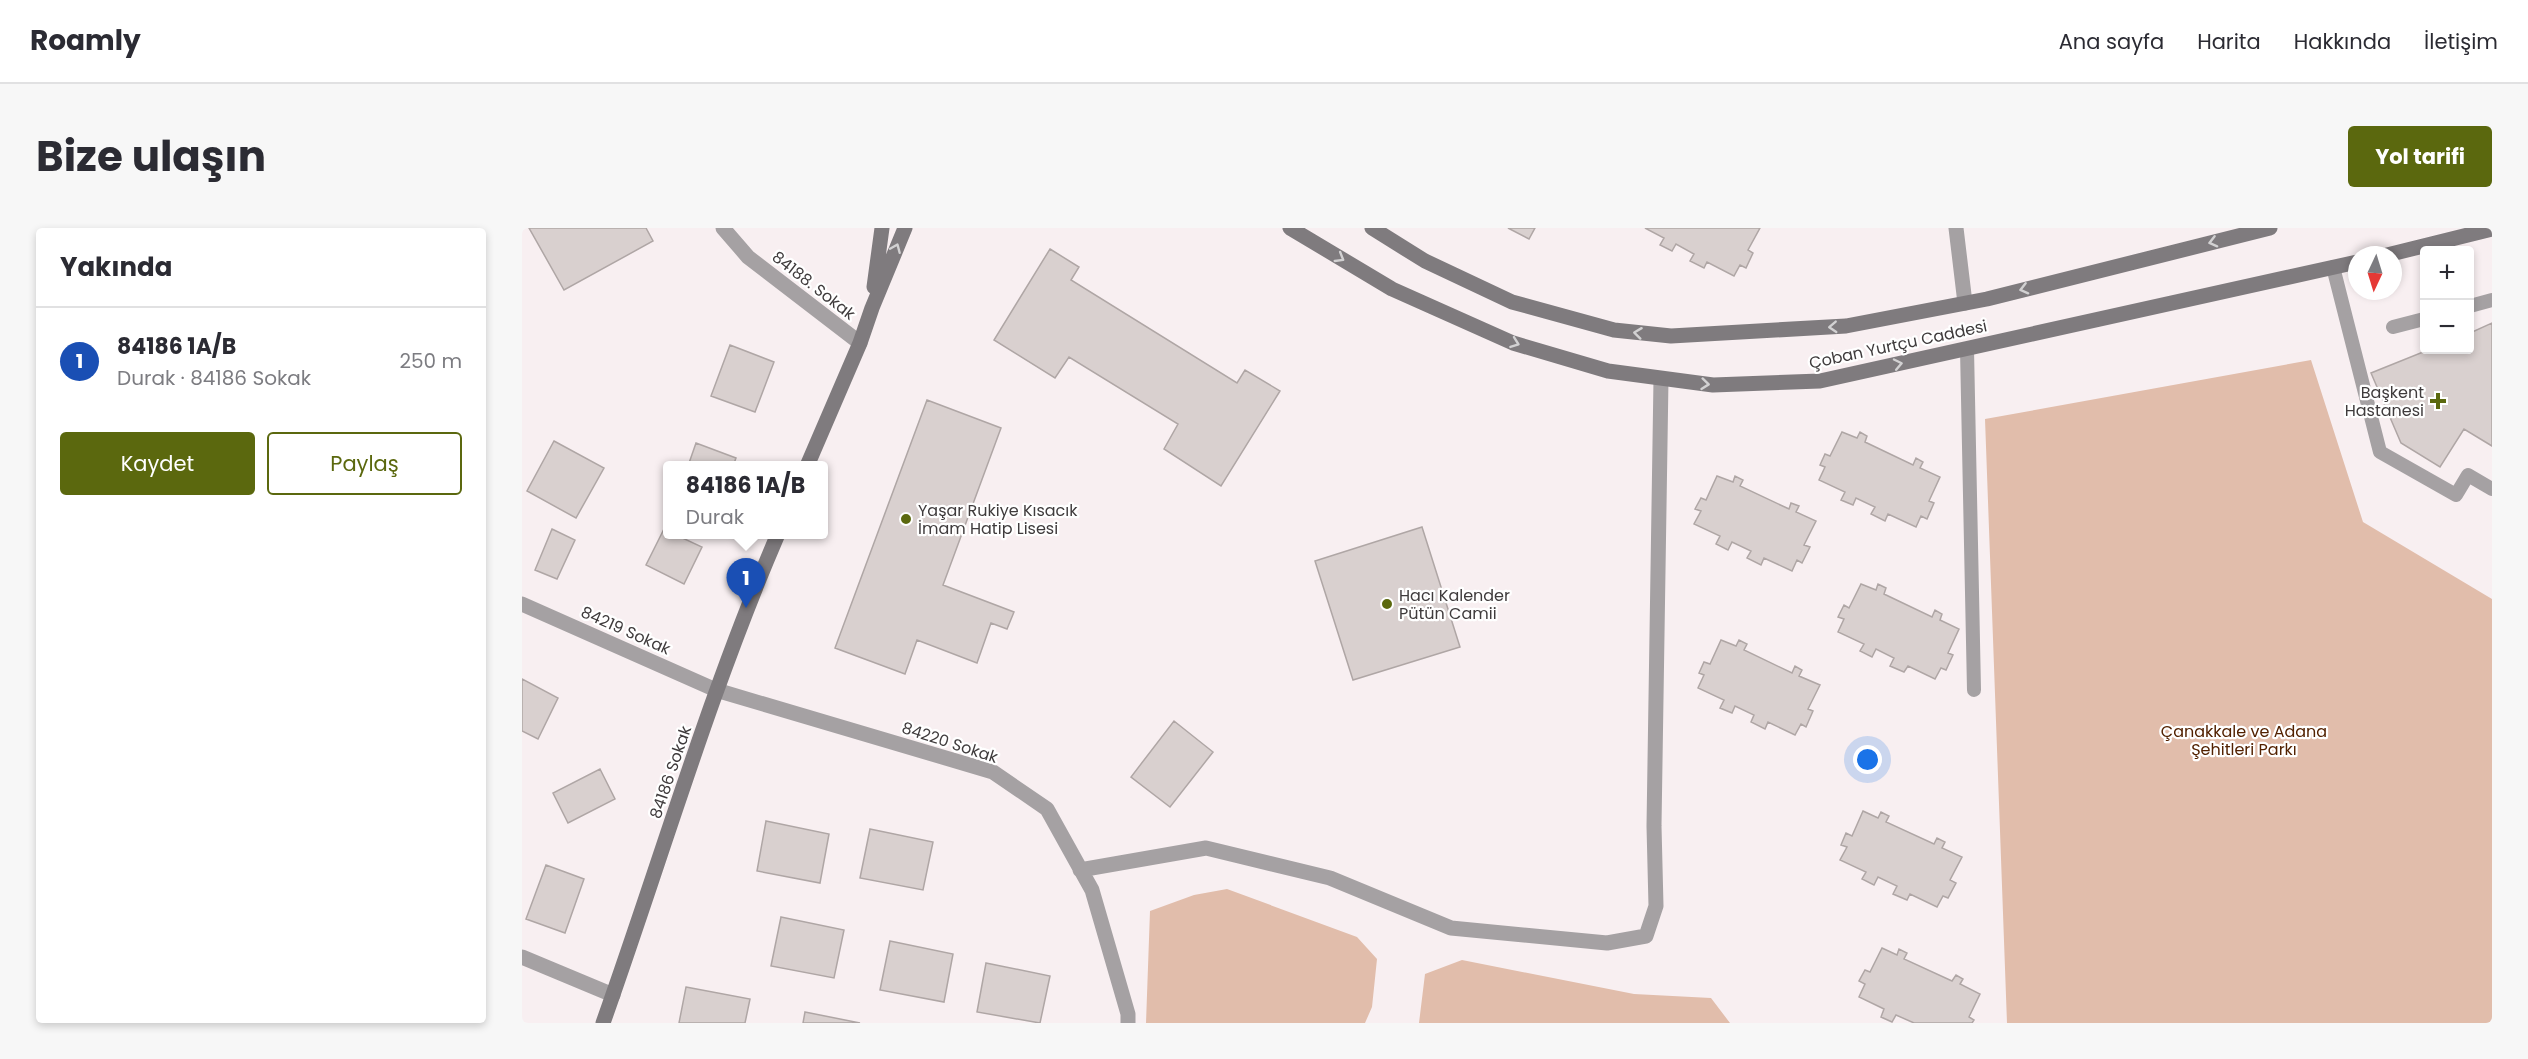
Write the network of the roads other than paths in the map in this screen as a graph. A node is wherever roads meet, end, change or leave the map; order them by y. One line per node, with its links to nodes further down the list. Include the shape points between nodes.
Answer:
1 (723, 228): 18 (street, 84188. Sokak, via 748,257)
2 (882, 228): 15 (main road)
3 (905, 228): 15 (main road, one-way to 3)
4 (1290, 228): 20 (main road, Çoban Yurtçu Caddesi, one-way to 20, via 1392,289 1513,343 1608,371)
5 (1372, 228): 13 (main road, Çoban Yurtçu Caddesi, one-way to 5, via 1846,326 1671,336 1614,330 1512,302 1425,261)
6 (1956, 228): 13 (street)
7 (2261, 229): 13 (main road, Çoban Yurtçu Caddesi, one-way to 13)
8 (2492, 229): 9 (main road)
9 (2402, 251)
10 (2348, 264): 11 (main road, Çoban Yurtçu Caddesi)
11 (2333, 267): 19 (main road, Çoban Yurtçu Caddesi); 22 (lane, via 2380,452 2456,495 2468,475)
12 (2492, 300): 14 (lane)
13 (1965, 303)
14 (2474, 305)
15 (872, 308): 18 (main road)
16 (2420, 320): 17 (lane)
17 (2393, 327)
18 (860, 343): 21 (main road)
19 (1968, 349): 20 (main road, Çoban Yurtçu Caddesi, one-way to 19, via 1713,385 1820,381); 26 (lane)
20 (1661, 379): 27 (street, via 1656,906 1646,936 1607,943 1451,928 1330,878 1206,848)
21 (809, 461)
22 (2492, 489)
23 (776, 539): 25 (main road, 84186 Sokak)
24 (522, 604): 25 (street, 84219 Sokak)
25 (716, 690): 27 (street, 84220 Sokak, via 993,772 1047,809); 29 (main road, 84186 Sokak)
26 (1974, 690)
27 (1080, 870): 31 (street, 84220 Sokak, via 1092,890)
28 (522, 957): 29 (street)
29 (613, 995): 30 (main road, 84186 Sokak)
30 (603, 1023)
31 (1128, 1023)

